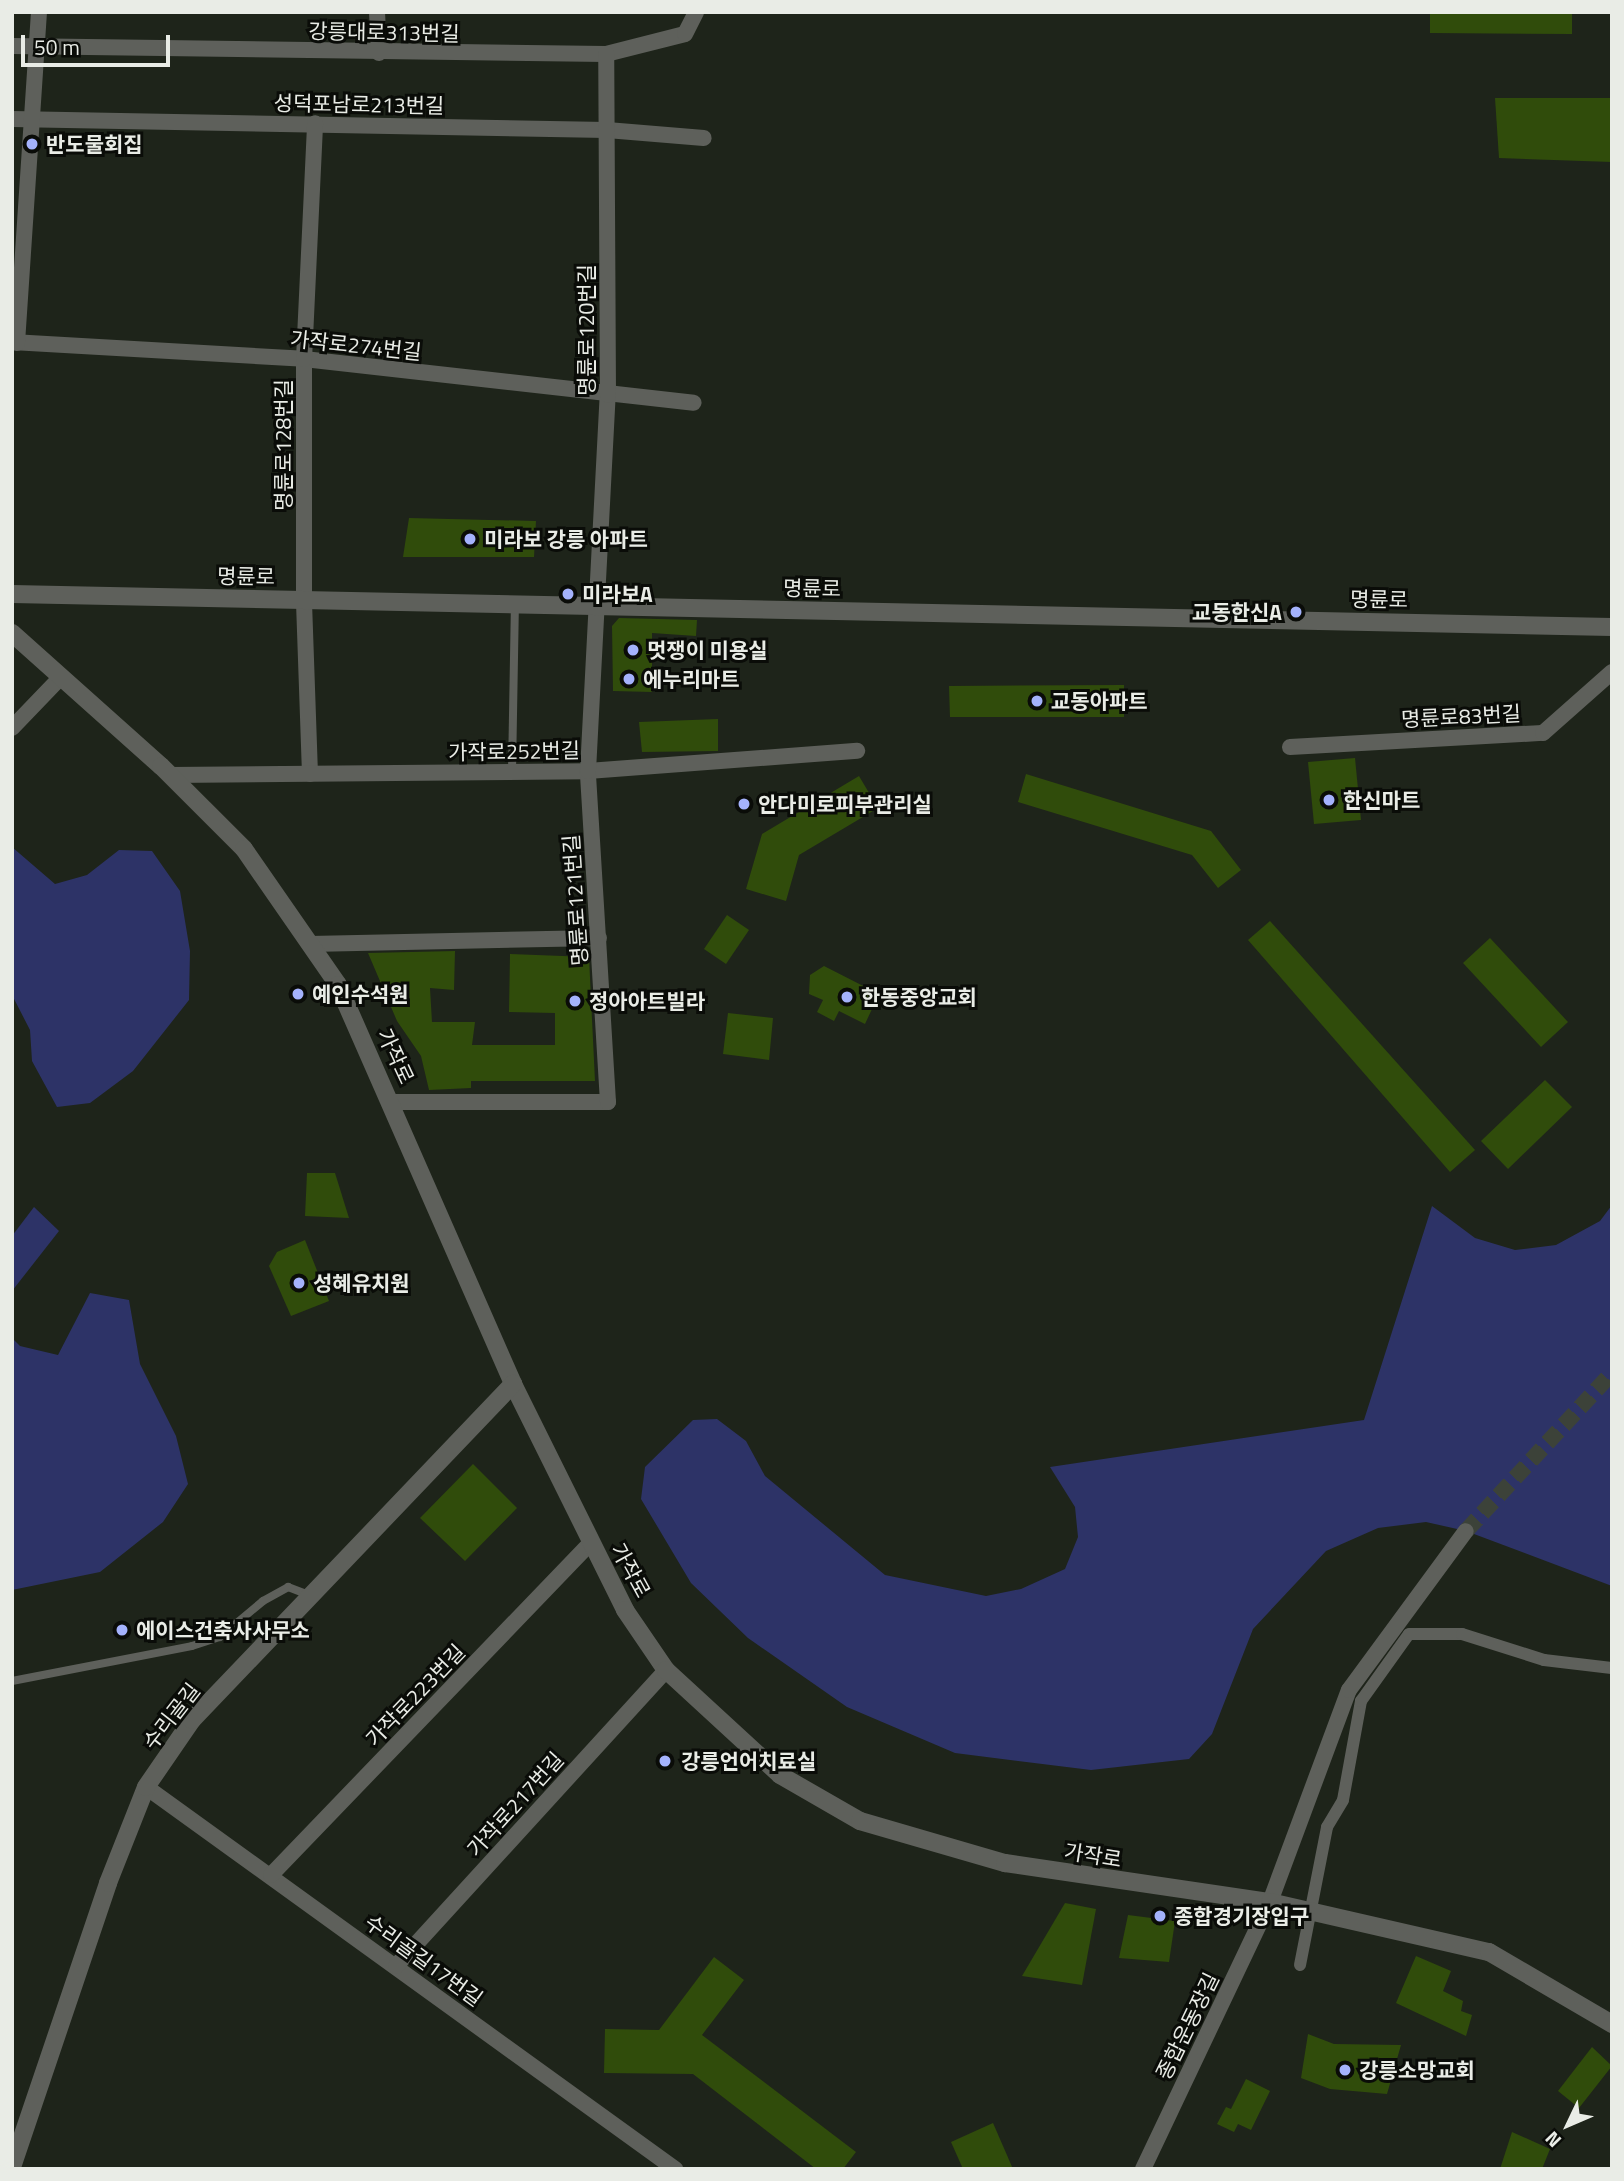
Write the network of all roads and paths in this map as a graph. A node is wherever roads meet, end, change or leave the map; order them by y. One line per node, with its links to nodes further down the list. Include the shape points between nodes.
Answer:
1 (39, 12): 5 (street)
2 (377, 12): 6 (street)
3 (693, 13): 7 (street, 강릉대로313번길, via 685,34)
4 (12, 46): 5 (street, 강릉대로313번길)
5 (39, 46): 6 (street, 강릉대로313번길); 9 (street)
6 (379, 53): 7 (street, 강릉대로313번길)
7 (606, 54): 11 (street, 명륜로120번길)
8 (12, 119): 9 (street, 성덕포남로213번길)
9 (29, 120): 10 (street, 성덕포남로213번길); 13 (street)
10 (316, 123): 11 (street, 성덕포남로213번길); 14 (street, 명륜로128번길)
11 (607, 130): 12 (street, 성덕포남로213번길); 15 (street, 명륜로120번길)
12 (704, 138)
13 (15, 342): 14 (street, 가작로274번길)
14 (303, 359): 15 (street, 가작로274번길); 18 (street, 명륜로128번길)
15 (608, 395): 16 (street, 가작로274번길); 20 (street, 명륜로120번길)
16 (694, 403)
17 (12, 594): 18 (street, 명륜로)
18 (304, 600): 19 (street, 명륜로); 30 (street, 명륜로128번길)
19 (515, 604): 20 (street, 명륜로); 29 (lane)
20 (599, 606): 21 (street, 명륜로); 28 (street, 명륜로121번길)
21 (1612, 627)
22 (12, 633): 24 (street, 가작로)
23 (1612, 672): 26 (street, 명륜로83번길, via 1543,733)
24 (59, 679): 25 (street); 31 (street, 가작로)
25 (12, 728)
26 (1290, 747)
27 (857, 751): 28 (street, 가작로252번길)
28 (588, 771): 29 (street, 가작로252번길); 32 (street, 명륜로121번길)
29 (512, 772): 30 (street, 가작로252번길)
30 (310, 774): 31 (street, 가작로252번길)
31 (170, 775): 33 (street, 가작로, via 244,849)
32 (600, 938): 33 (street); 34 (street, 명륜로121번길, via 608,1102)
33 (310, 944): 34 (street, 가작로, via 338,985)
34 (393, 1102): 35 (street, 가작로)
35 (513, 1384): 37 (street, 가작로); 38 (street, 수리골길)
36 (1466, 1531): 44 (street, 종합운동장길, via 1349,1690)
37 (590, 1544): 40 (street, 가작로, via 625,1610); 43 (street, 가작로223번길)
38 (312, 1596): 41 (lane, via 288,1587 219,1637 192,1646); 42 (street, 수리골길, via 192,1720)
39 (1612, 1668): 45 (street, via 1544,1660 1462,1634 1409,1634 1361,1701 1343,1800 1327,1827)
40 (666, 1670): 44 (street, 가작로, via 780,1775 860,1821 1004,1863); 46 (street, 가작로217번길)
41 (12, 1681)
42 (146, 1787): 43 (street, 수리골길17번길); 48 (street, 수리골길, via 107,1883)
43 (271, 1875): 46 (street, 수리골길17번길)
44 (1270, 1902): 47 (street, 가작로, via 1489,1952); 50 (street, 종합운동장길)
45 (1300, 1965)
46 (396, 1966): 49 (street, 수리골길17번길)
47 (1612, 2024)
48 (12, 2167)
49 (675, 2169)
50 (1143, 2169)

